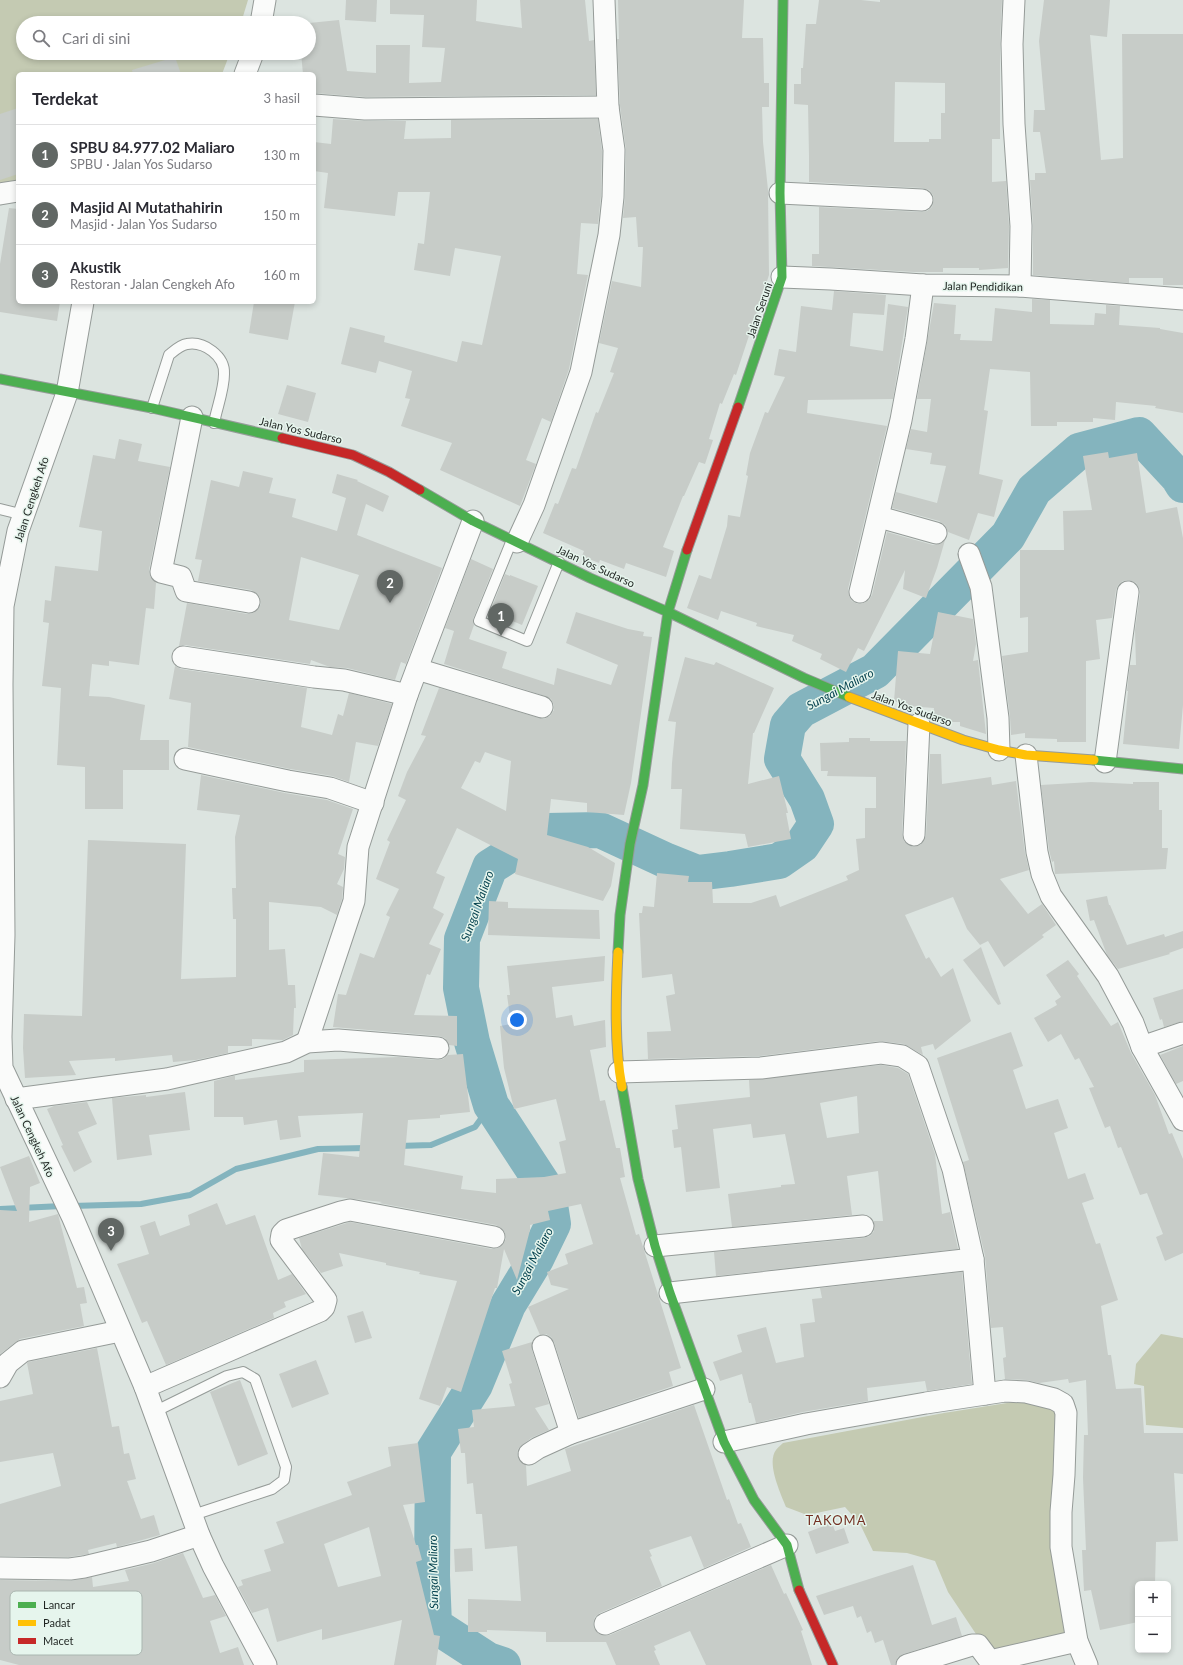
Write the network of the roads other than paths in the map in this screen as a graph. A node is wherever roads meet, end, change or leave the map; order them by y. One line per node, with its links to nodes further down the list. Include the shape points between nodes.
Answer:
1 (265, 0): 5 (street)
2 (604, 0): 9 (street)
3 (783, 0): 11 (street, Jalan Seruni)
4 (1014, 0): 16 (street, via 1012,44 1021,226)
5 (262, 16)
6 (250, 60): 7 (street)
7 (246, 72)
8 (316, 105): 9 (street, via 365,108)
9 (608, 107): 29 (street, via 614,150 613,197 609,235 582,372 534,505)
10 (16, 191): 12 (street)
11 (780, 193): 13 (street); 14 (street, Jalan Seruni)
12 (0, 194)
13 (922, 200)
14 (782, 277): 15 (street, Jalan Pendidikan); 35 (street, Jalan Seruni)
15 (922, 286): 16 (street, Jalan Pendidikan); 26 (street, via 916,339 901,420)
16 (1020, 286): 17 (street, Jalan Pendidikan)
17 (1183, 299)
18 (83, 304): 20 (street, Jalan Cengkeh Afo)
19 (0, 379): 20 (street, Jalan Yos Sudarso)
20 (67, 393): 21 (street, Jalan Yos Sudarso); 25 (street, Jalan Cengkeh Afo)
21 (152, 408): 22 (street, Jalan Yos Sudarso); 23 (lane, via 168,355 187,344 198,345 208,348 223,364 224,373)
22 (192, 417): 23 (street, Jalan Yos Sudarso); 34 (street, via 161,572)
23 (214, 423): 27 (street, Jalan Yos Sudarso, via 352,455 389,472)
24 (0, 509): 25 (lane)
25 (24, 515): 38 (street, Jalan Cengkeh Afo, via 18,531 3,606)
26 (878, 517): 28 (street); 32 (street)
27 (473, 521): 29 (street, Jalan Yos Sudarso); 37 (street)
28 (936, 533)
29 (515, 541): 31 (street, Jalan Yos Sudarso); 31 (lane, via 479,621 527,641)
30 (969, 554): 42 (street, via 981,587 998,718)
31 (559, 562): 35 (street, Jalan Yos Sudarso)
32 (860, 592)
33 (1128, 592): 45 (street)
34 (254, 598)
35 (668, 612): 41 (street, Jalan Yos Sudarso, via 804,678); 55 (street, Jalan Seruni, via 620,915 617,970)
36 (183, 657): 39 (street, via 344,680)
37 (417, 668): 39 (street); 40 (street)
38 (1, 684): 47 (street, Jalan Cengkeh Afo)
39 (407, 695): 48 (street)
40 (542, 707)
41 (919, 724): 42 (street, Jalan Yos Sudarso); 49 (street)
42 (999, 750): 43 (street, Jalan Yos Sudarso)
43 (1026, 755): 45 (street, Jalan Yos Sudarso); 52 (street, via 1037,852 1042,874 1051,896 1108,976 1124,1004)
44 (185, 759): 48 (street, via 330,788)
45 (1105, 762): 46 (street, Jalan Yos Sudarso)
46 (1183, 769)
47 (1, 780): 54 (street, Jalan Cengkeh Afo, via 4,935)
48 (372, 804): 51 (street, via 358,847 354,902)
49 (914, 835)
50 (1183, 1034): 52 (street)
51 (307, 1042): 53 (street, via 338,1040); 56 (street, via 286,1052 167,1078)
52 (1142, 1047): 57 (street)
53 (438, 1048)
54 (1, 1068): 56 (street, Jalan Cengkeh Afo)
55 (619, 1072): 60 (street, Jalan Seruni, via 638,1179); 61 (street, via 761,1068 881,1053 902,1056 918,1066 921,1073 953,1169)
56 (16, 1099): 63 (street, Jalan Cengkeh Afo, via 72,1216)
57 (1183, 1120)
58 (863, 1226): 60 (street)
59 (494, 1237): 66 (street, via 350,1210 295,1226 282,1234 281,1240 326,1300 324,1307 320,1311)
60 (655, 1246): 62 (street, Jalan Seruni)
61 (973, 1259): 62 (street); 68 (street)
62 (670, 1293): 67 (street, Jalan Seruni)
63 (120, 1331): 65 (street, via 22,1351 8,1363); 66 (street, Jalan Cengkeh Afo)
64 (543, 1346): 70 (street)
65 (0, 1377)
66 (145, 1387): 69 (street, Jalan Cengkeh Afo)
67 (704, 1389): 70 (street); 71 (street, Jalan Seruni)
68 (985, 1394): 71 (street, via 806,1424); 78 (street, via 1017,1391 1054,1399 1063,1404 1066,1413 1061,1512 1062,1547)
69 (154, 1412): 73 (street, Jalan Cengkeh Afo); 73 (lane, via 227,1376 243,1372 255,1379 286,1467 284,1480 272,1489)
70 (571, 1433): 72 (street)
71 (724, 1442): 75 (street, Jalan Seruni, via 754,1500)
72 (529, 1454)
73 (193, 1515): 74 (street, Jalan Cengkeh Afo)
74 (199, 1535): 76 (street, via 151,1551 84,1568); 79 (street, Jalan Cengkeh Afo)
75 (787, 1545): 77 (street); 80 (street, via 797,1586)
76 (0, 1568)
77 (605, 1624)
78 (1077, 1641): 81 (street, via 990,1661 978,1645 972,1645); 82 (street)
79 (266, 1665)
80 (833, 1665)
81 (906, 1665)
82 (1087, 1665)

